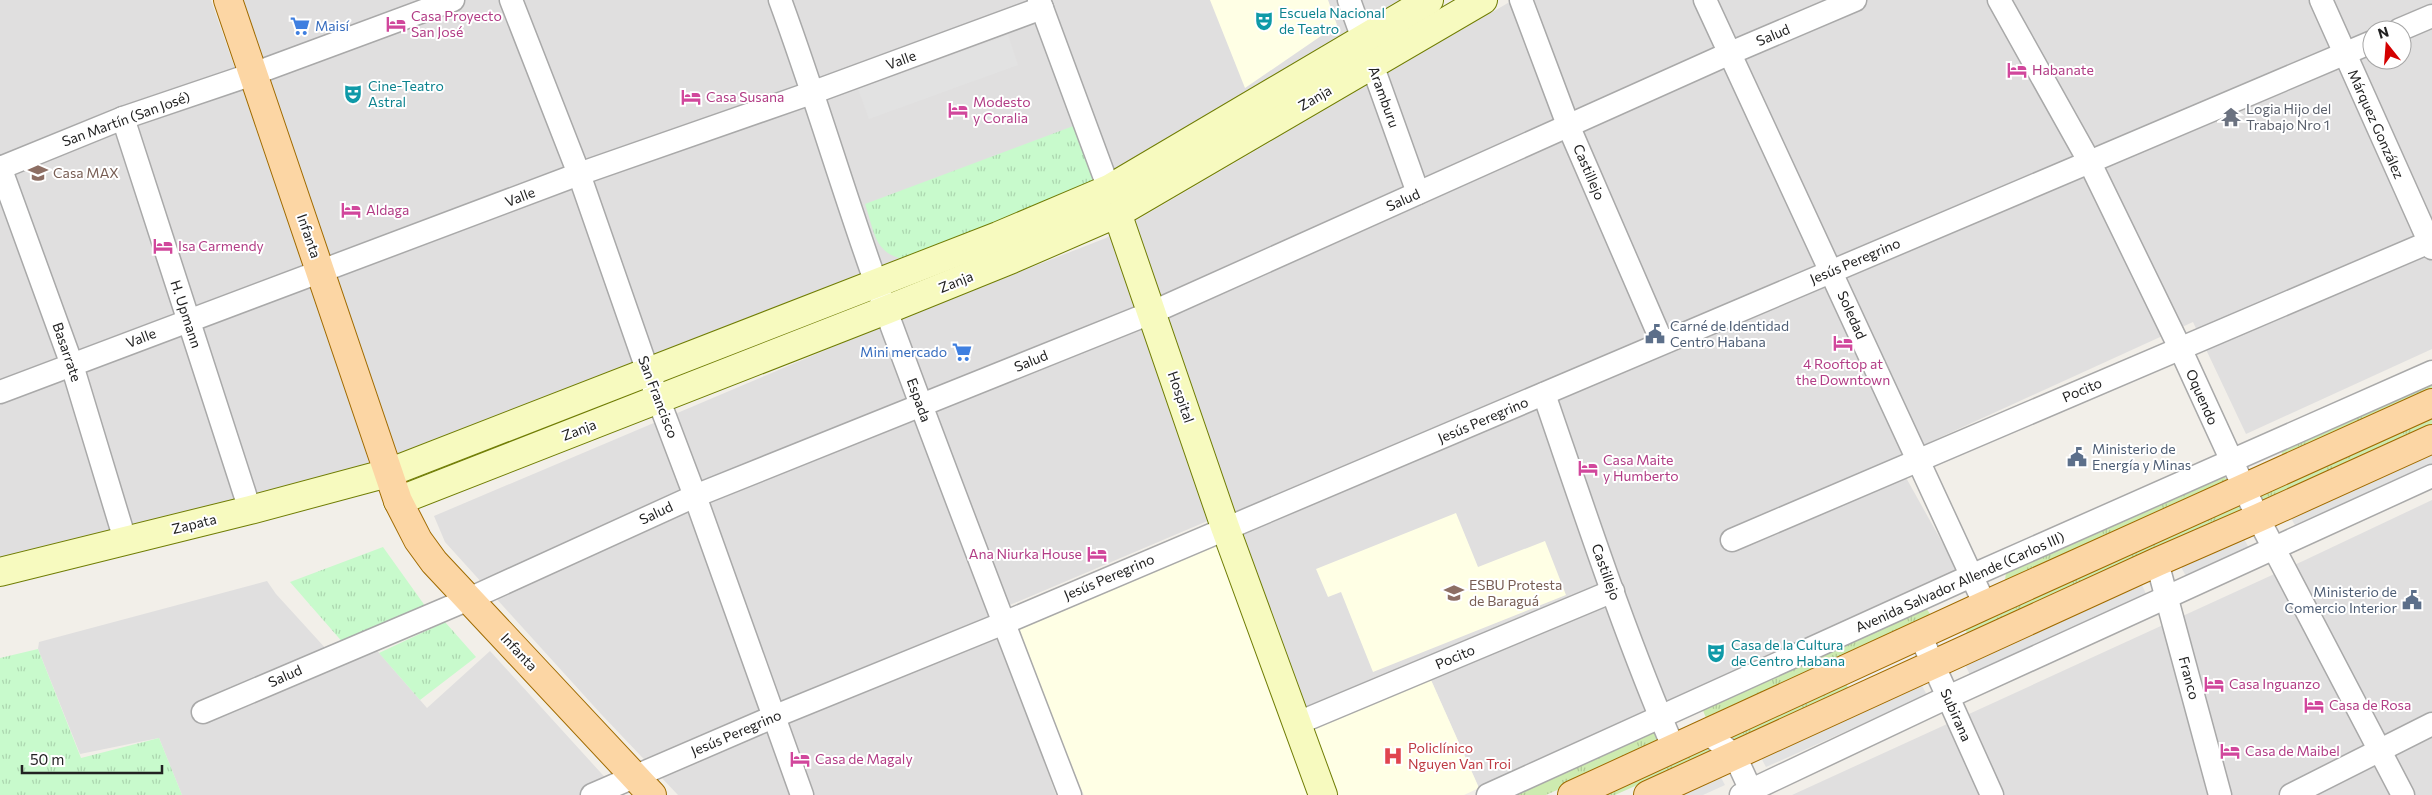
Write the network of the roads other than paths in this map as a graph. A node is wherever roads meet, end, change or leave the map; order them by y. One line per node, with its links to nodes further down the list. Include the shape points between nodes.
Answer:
1 (228, 0): 21 (main road, Infanta)
2 (453, 0): 21 (street, San Martín (San José))
3 (511, 0): 27 (street, San Francisco)
4 (780, 0): 22 (street, Espada)
5 (1349, 0): 16 (street, Aramburu)
6 (1429, 0): 16 (main road, Zanja)
7 (1483, 0): 20 (main road, Zanja)
8 (1521, 0): 24 (street, Castillejo)
9 (1704, 0): 19 (street, Soledad)
10 (1855, 0): 19 (street, Salud)
11 (2000, 0): 25 (street, Oquendo)
12 (2321, 0): 18 (street, Márquez González)
13 (1041, 4): 22 (street, Valle); 29 (street, Hospital)
14 (2432, 16): 15 (street)
15 (2412, 25)
16 (1364, 38): 20 (street, Aramburu); 29 (main road, Zanja)
17 (2362, 46): 18 (street, Jesús Peregrino)
18 (2344, 53): 25 (street, Jesús Peregrino); 30 (street, Márquez González)
19 (1728, 54): 24 (street, Salud); 31 (street, Soledad)
20 (1372, 64): 28 (street, Aramburu); 29 (main road, Zanja)
21 (253, 74): 23 (street, San Martín (San José)); 32 (main road, Infanta)
22 (814, 92): 27 (street, Valle); 33 (street, Espada)
23 (123, 118): 26 (street, San Martín (San José)); 36 (street, H. Upmann)
24 (1568, 126): 28 (street, Salud); 37 (street, Castillejo)
25 (2089, 161): 31 (street, Jesús Peregrino); 38 (street, Oquendo)
26 (0, 167): 39 (street, Basarrate)
27 (579, 174): 32 (street, Valle); 40 (street, San Francisco)
28 (1418, 194): 35 (street, Salud)
29 (1114, 201): 33 (main road, Zanja); 34 (main road, Zanja, via 1012,259); 35 (main road, Hospital)
30 (2431, 244): 38 (street, Pocito)
31 (1832, 271): 37 (street, Jesús Peregrino); 48 (street, Soledad)
32 (321, 272): 36 (street, Valle); 50 (main road, Infanta)
33 (877, 284): 34 (street, Espada); 40 (main road, Zanja)
34 (886, 310): 44 (main road, Zanja); 46 (street, Espada)
35 (1152, 312): 46 (street, Salud); 57 (main road, Hospital)
36 (188, 320): 39 (street, Valle); 55 (street, H. Upmann)
37 (1662, 342): 43 (street, Jesús Peregrino)
38 (2180, 348): 48 (street, Pocito); 49 (street, Oquendo)
39 (72, 365): 42 (street, Valle); 58 (street, Basarrate)
40 (648, 372): 44 (street, San Francisco); 50 (main road, Zanja)
41 (2432, 372): 49 (street, Avenida Salvador Allende (Carlos III))
42 (0, 392)
43 (1544, 394): 57 (street, Jesús Peregrino); 64 (street, Castillejo)
44 (658, 400): 53 (street, San Francisco); 54 (main road, Zanja)
45 (2432, 403): 52 (main road)
46 (921, 406): 53 (street, Salud); 68 (street, Espada)
47 (2432, 439): 56 (main road)
48 (1917, 460): 59 (street, Pocito); 63 (street, Soledad)
49 (2231, 461): 52 (street, Oquendo); 63 (street, Avenida Salvador Allende (Carlos III))
50 (388, 473): 54 (main road, Infanta); 55 (main road, Zapata)
51 (2432, 476): 60 (street)
52 (2244, 488): 56 (street, Oquendo); 67 (main road)
53 (695, 496): 66 (street, Salud); 73 (street, San Francisco)
54 (398, 501): 66 (main road, Infanta, via 418,540)
55 (250, 510): 58 (main road, Zapata)
56 (2258, 518): 60 (street, Oquendo); 61 (main road)
57 (1225, 527): 68 (street, Jesús Peregrino); 75 (main road, Hospital)
58 (125, 540): 62 (main road, Zapata)
59 (1732, 540)
60 (2274, 547): 65 (street); 79 (street, Oquendo)
61 (2157, 562): 65 (street, Franco); 70 (main road)
62 (0, 572)
63 (1971, 576): 67 (street, Soledad); 74 (street, Avenida Salvador Allende (Carlos III))
64 (1613, 591): 74 (street, Castillejo); 75 (street, Pocito)
65 (2167, 596): 71 (street); 91 (street, Franco)
66 (469, 599): 72 (street, Salud); 81 (main road, Infanta)
67 (1985, 605): 69 (main road)
68 (1004, 623): 73 (street, Jesús Peregrino); 85 (street, Espada)
69 (1920, 635): 70 (street, Subirana); 77 (main road)
70 (1934, 666): 71 (street, Subirana); 80 (main road)
71 (1948, 697): 82 (street); 90 (street, Subirana)
72 (203, 712)
73 (773, 717): 81 (street, Jesús Peregrino); 84 (street, San Francisco)
74 (1660, 717): 78 (street, Castillejo); 87 (street, Avenida Salvador Allende (Carlos III))
75 (1298, 723): 86 (main road, Hospital)
76 (2432, 724): 79 (street)
77 (1708, 732): 78 (main road); 80 (street)
78 (1674, 749): 88 (main road)
79 (2380, 751): 92 (street); 93 (street, Oquendo)
80 (1735, 756): 82 (street); 89 (main road)
81 (644, 786): 83 (street, Jesús Peregrino)
82 (1748, 794)
83 (592, 795)
84 (802, 795)
85 (1070, 795)
86 (1323, 795)
87 (1488, 795)
88 (1572, 795)
89 (1648, 795)
90 (1992, 795)
91 (2220, 795)
92 (2291, 795)
93 (2403, 795)

